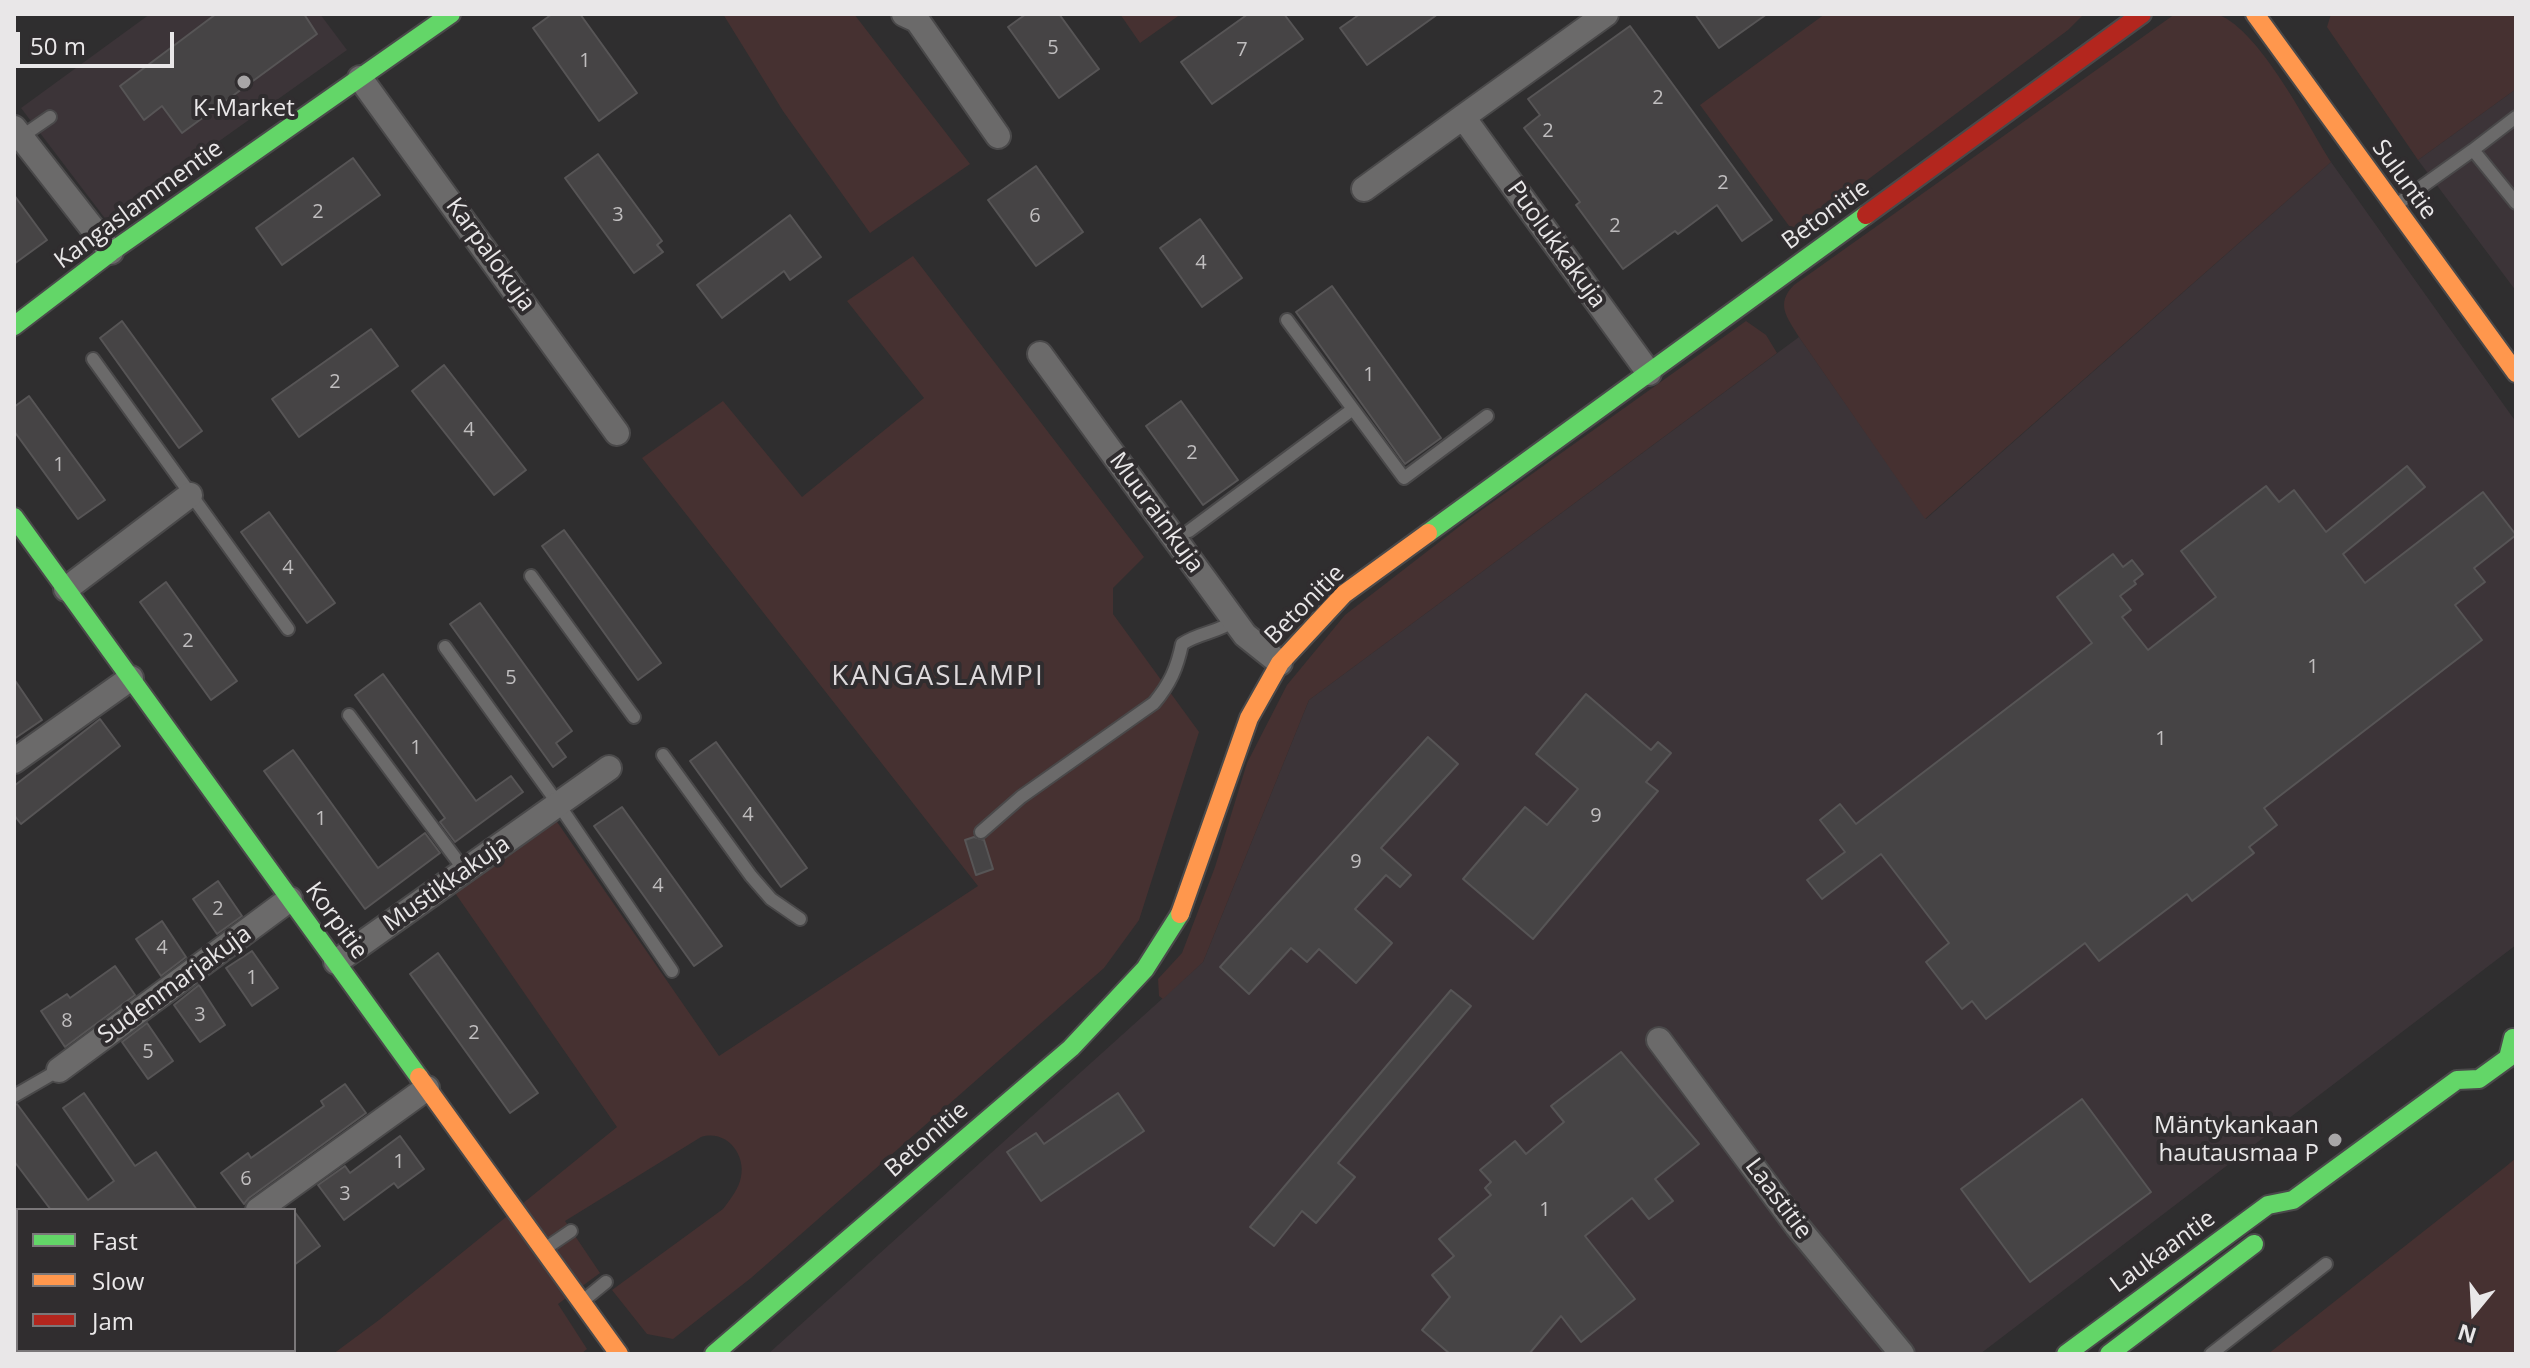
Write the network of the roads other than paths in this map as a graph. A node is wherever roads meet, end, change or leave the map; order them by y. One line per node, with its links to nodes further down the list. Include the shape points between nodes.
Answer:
1 (451, 14): 6 (street, Kangaslammentie)
2 (904, 14): 10 (street, via 917,20)
3 (1606, 14): 8 (street)
4 (2142, 14): 21 (street, Betonitie)
5 (2255, 14): 15 (street, Suluntie)
6 (360, 78): 16 (street, Kangaslammentie); 25 (street, Karpalokuja)
7 (50, 117): 11 (lane)
8 (1463, 117): 13 (street); 21 (street, Puolukkakuja)
9 (2516, 117): 12 (lane)
10 (998, 136)
11 (21, 142): 16 (street)
12 (2473, 150): 14 (lane); 15 (lane)
13 (1364, 189)
14 (2516, 203)
15 (2394, 207): 22 (street, Suluntie)
16 (111, 252): 18 (street, Kangaslammentie)
17 (1287, 320): 23 (lane)
18 (14, 326)
19 (1040, 354): 31 (street, Muurainkuja)
20 (93, 359): 26 (lane)
21 (1649, 373): 34 (street, Betonitie, via 1344,594)
22 (2516, 373)
23 (1353, 409): 24 (lane, via 1404,478); 28 (lane)
24 (1487, 416)
25 (617, 433)
26 (190, 495): 30 (street); 32 (lane)
27 (14, 517): 30 (street, Korpitie)
28 (1189, 531)
29 (531, 576): 37 (lane)
30 (66, 589): 35 (street, Korpitie)
31 (1235, 620): 34 (street, Muurainkuja); 42 (lane, via 1221,631 1195,635 1182,644 1172,678 1154,703 1021,797)
32 (288, 629)
33 (445, 647): 41 (lane)
34 (1280, 663): 61 (street, Betonitie, via 1249,718 1184,907 1145,969 1071,1048)
35 (131, 678): 39 (street); 44 (street, Korpitie)
36 (349, 715): 43 (lane)
37 (634, 717)
38 (663, 755): 45 (lane, via 751,876 771,899)
39 (14, 761)
40 (609, 768): 41 (street, Mustikkakuja)
41 (559, 805): 43 (street, Mustikkakuja); 47 (lane)
42 (981, 832)
43 (465, 871): 46 (street, Mustikkakuja)
44 (290, 899): 46 (street, Korpitie); 50 (street, Sudenmarjakuja)
45 (800, 919)
46 (336, 962): 51 (street, Korpitie)
47 (672, 971)
48 (2508, 1038): 53 (street, Laukaantie, via 2508,1058 2479,1079 2460,1072)
49 (1659, 1040): 62 (street, Laastitie, via 1797,1226)
50 (59, 1070): 52 (lane)
51 (427, 1088): 54 (street); 56 (street, Korpitie)
52 (14, 1096)
53 (2293, 1200): 63 (street, Laukaantie, via 2268,1205); 64 (street, Laukaantie, via 2275,1228)
54 (261, 1208)
55 (571, 1231): 56 (lane)
56 (544, 1250): 59 (street, Korpitie)
57 (2326, 1264): 65 (lane)
58 (606, 1282): 59 (lane)
59 (581, 1302): 60 (street, Korpitie)
60 (619, 1354)
61 (714, 1354)
62 (1902, 1354)
63 (2066, 1354)
64 (2109, 1354)
65 (2211, 1354)

